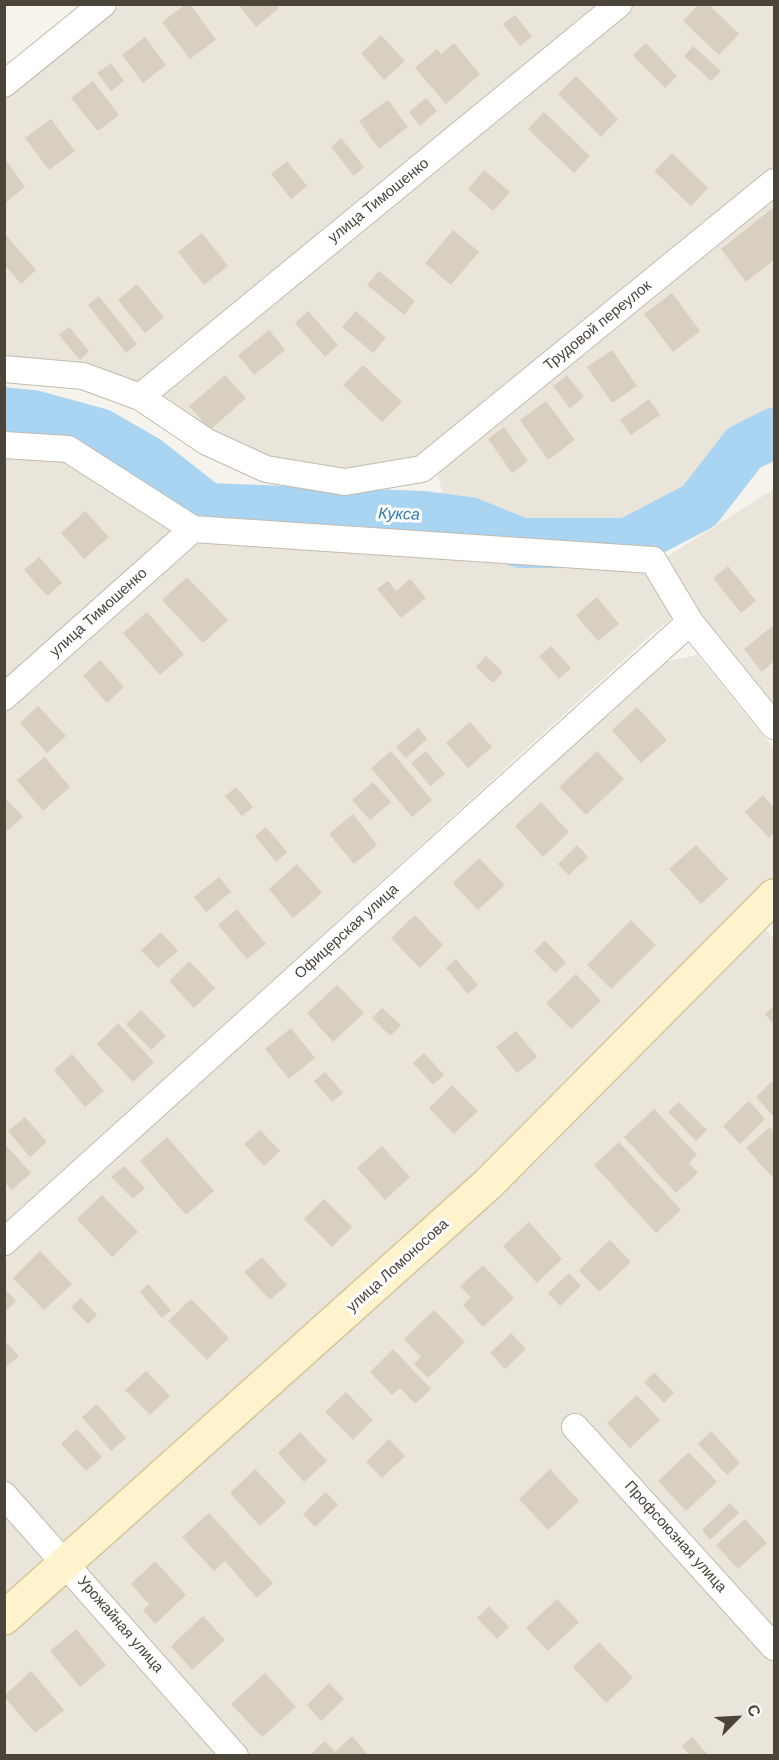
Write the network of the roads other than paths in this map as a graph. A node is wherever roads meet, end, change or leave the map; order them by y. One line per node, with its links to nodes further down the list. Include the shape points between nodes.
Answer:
1 (103, 4): 3 (street)
2 (619, 4): 6 (street, улица Тимошенко)
3 (4, 84)
4 (774, 182): 6 (street, Трудовой переулок, via 422,469 345,482 266,469 207,442)
5 (4, 369): 6 (street, via 83,376)
6 (140, 397)
7 (4, 445): 8 (street, via 68,448)
8 (193, 529): 9 (street, via 653,560); 10 (street, улица Тимошенко)
9 (690, 622): 11 (street); 13 (street, Офицерская улица)
10 (4, 697)
11 (774, 726)
12 (771, 907): 16 (street, улица Ломоносова, via 488,1184)
13 (4, 1242)
14 (575, 1427): 18 (street, Профсоюзная улица)
15 (4, 1495): 16 (street, Урожайная улица)
16 (66, 1563): 17 (street, улица Ломоносова); 19 (street, Урожайная улица)
17 (4, 1618)
18 (774, 1647)
19 (236, 1755)

